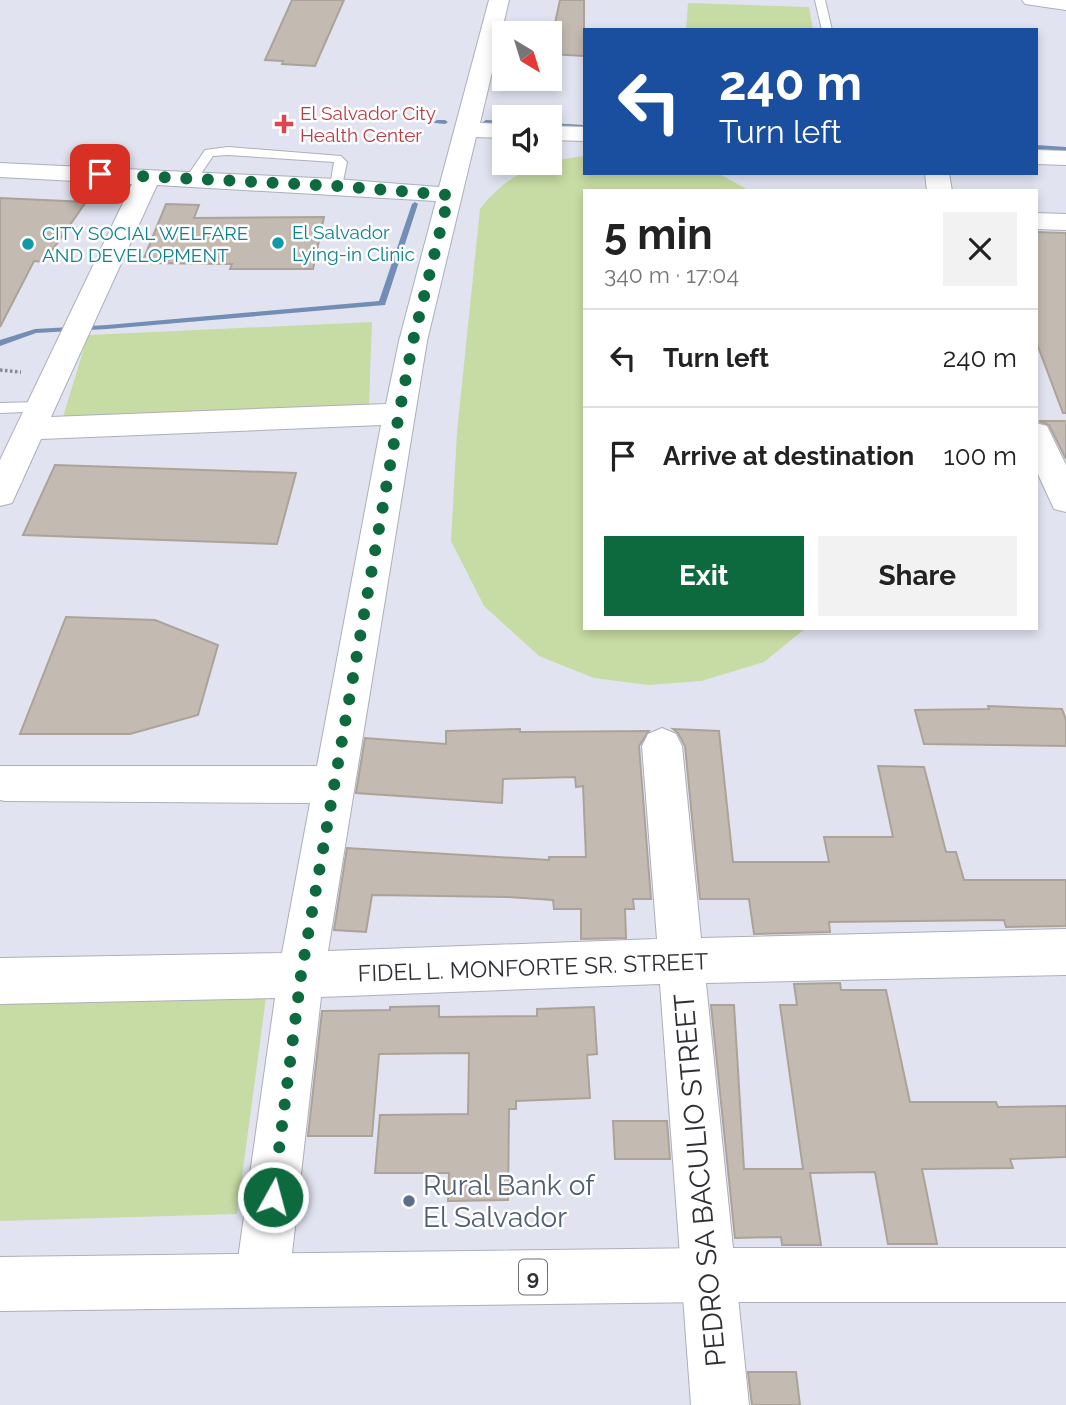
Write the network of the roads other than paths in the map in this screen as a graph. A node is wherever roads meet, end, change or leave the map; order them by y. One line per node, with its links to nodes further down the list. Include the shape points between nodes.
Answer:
1 (499, 0): 6 (main road)
2 (820, 0): 5 (lane)
3 (1032, 0): 4 (main road)
4 (1066, 4)
5 (827, 28)
6 (465, 129): 7 (main road); 14 (main road)
7 (492, 130)
8 (562, 133): 9 (main road)
9 (583, 134)
10 (1038, 157): 11 (main road)
11 (1066, 158)
12 (0, 170): 13 (main road)
13 (148, 177): 14 (main road); 19 (main road)
14 (449, 195): 18 (main road)
15 (1038, 220): 16 (main road)
16 (1066, 222)
17 (0, 408): 19 (lane)
18 (399, 414): 19 (main road); 25 (main road)
19 (37, 418): 21 (main road)
20 (1038, 438): 22 (main road)
21 (0, 494)
22 (1066, 500)
23 (662, 746): 27 (main road, PEDRO SA BACULIO STREET)
24 (5, 783): 25 (main road)
25 (335, 785): 28 (main road)
26 (1066, 952): 27 (main road, FIDEL L. MONFORTE SR. STREET)
27 (681, 961): 28 (main road, FIDEL L. MONFORTE SR. STREET); 30 (main road, PEDRO SA BACULIO STREET)
28 (301, 975): 29 (main road, FIDEL L. MONFORTE SR. STREET); 32 (main road)
29 (0, 981)
30 (709, 1275): 31 (main road, 9); 32 (main road, 9); 34 (main road, PEDRO SA BACULIO STREET)
31 (1066, 1275)
32 (262, 1280): 33 (main road, 9)
33 (0, 1284)
34 (720, 1405)

